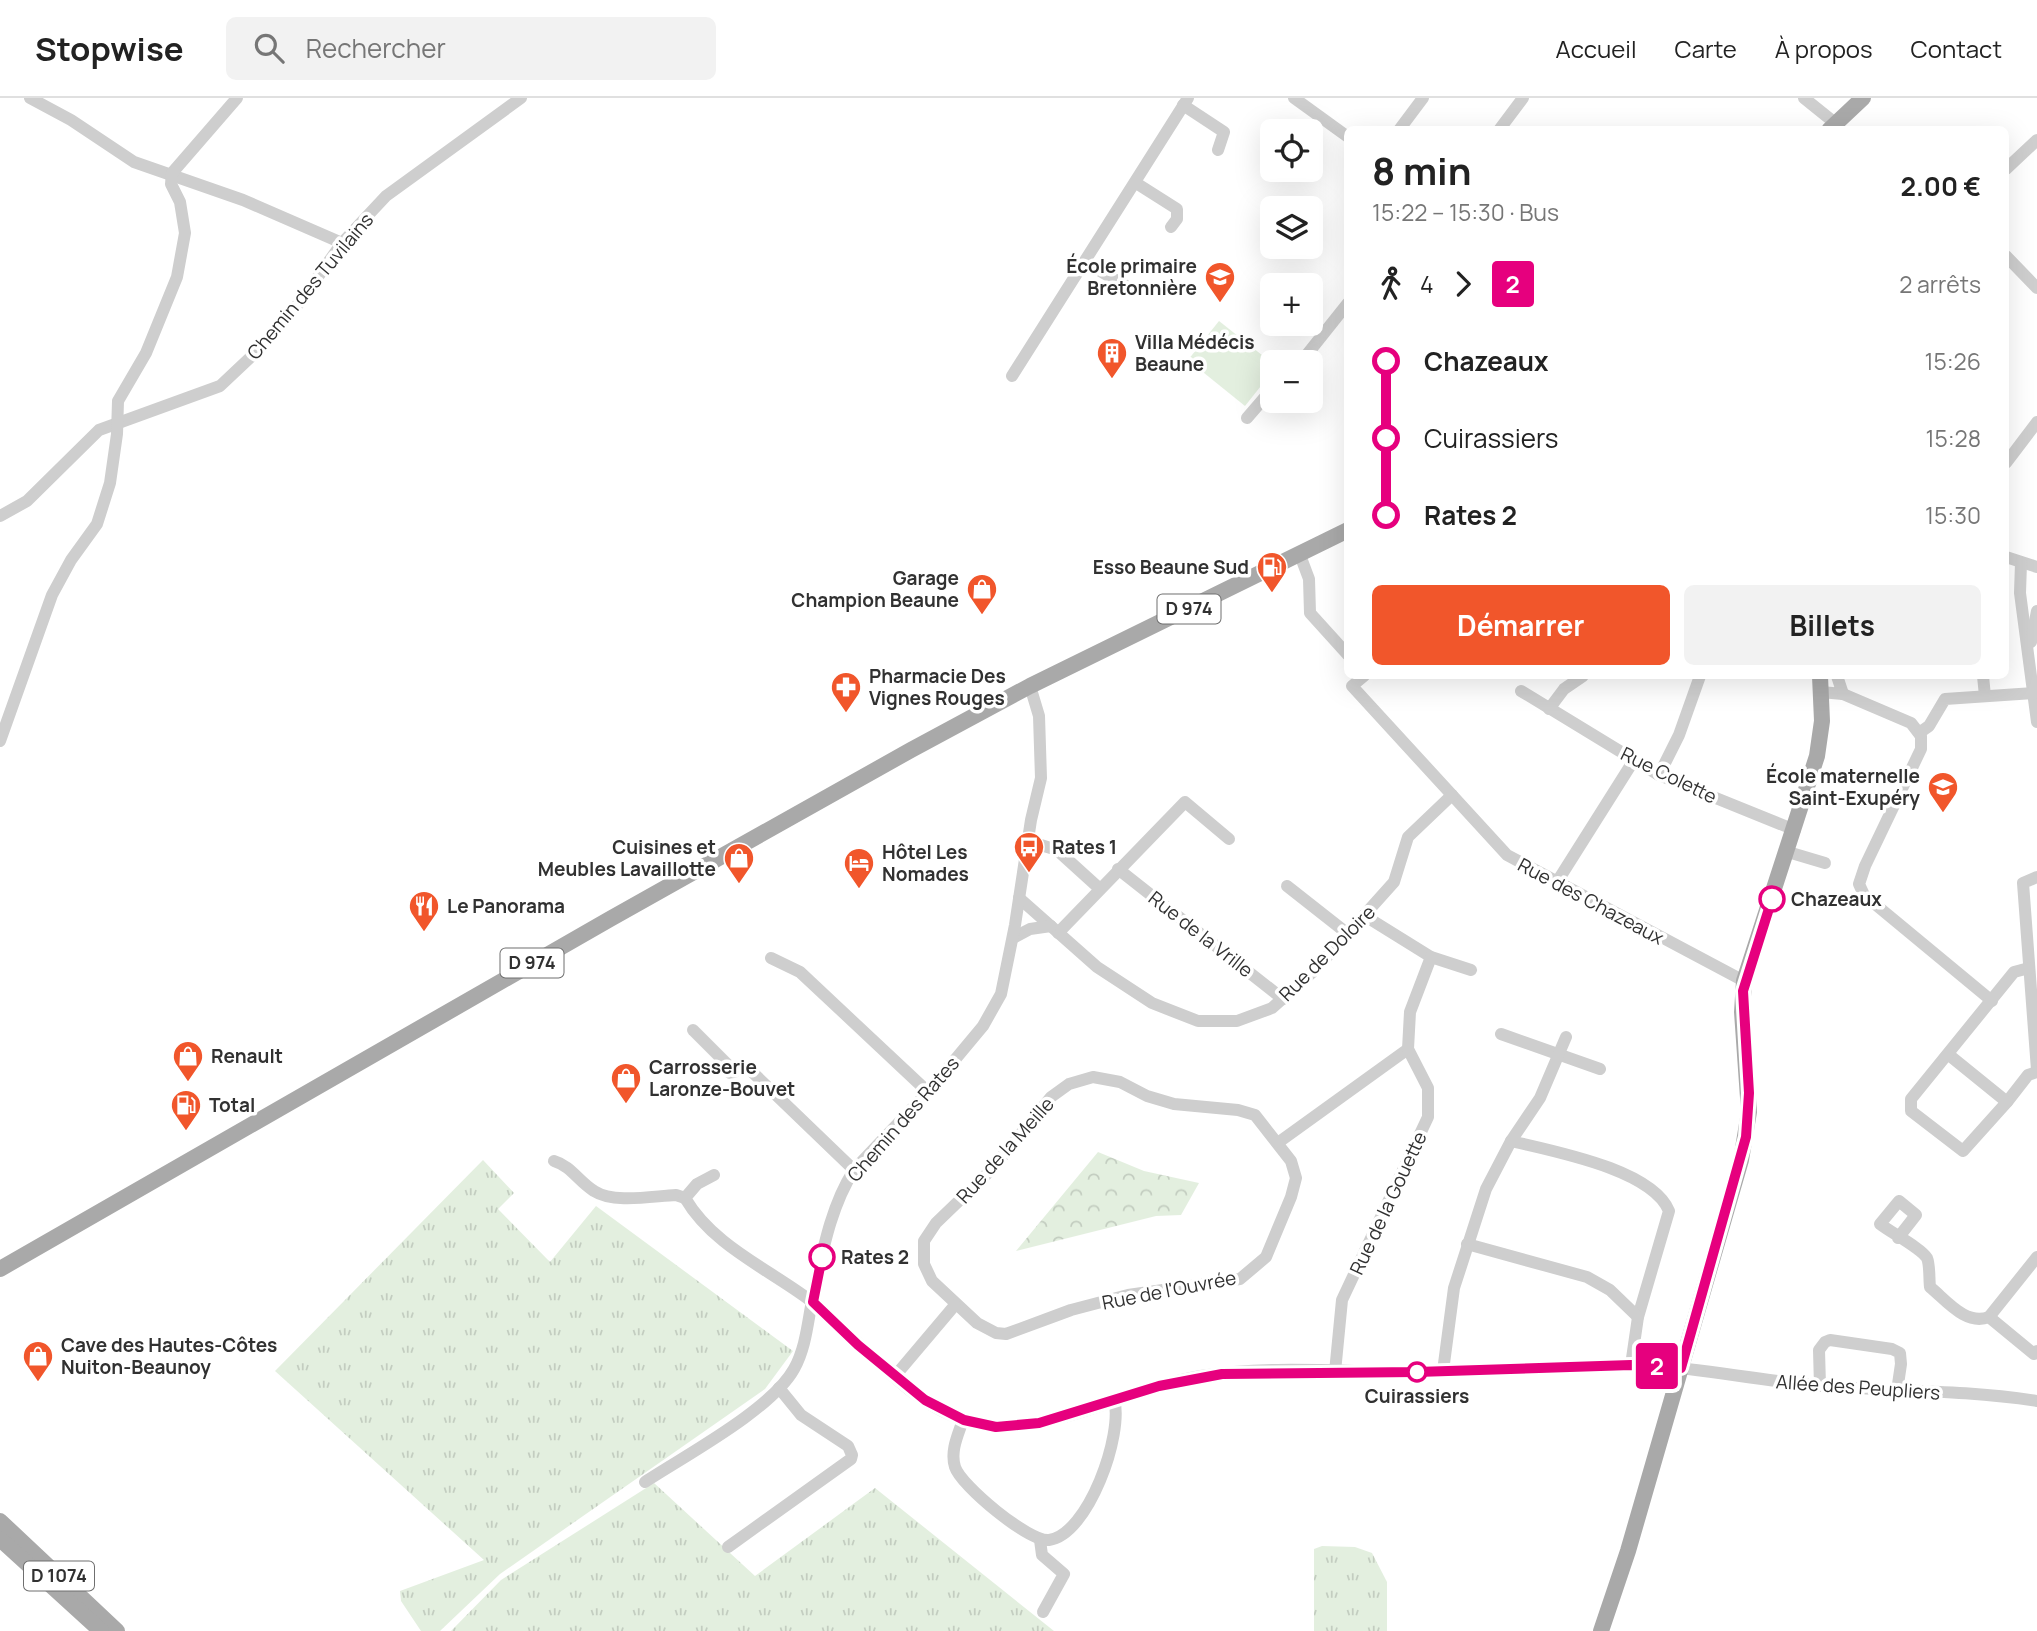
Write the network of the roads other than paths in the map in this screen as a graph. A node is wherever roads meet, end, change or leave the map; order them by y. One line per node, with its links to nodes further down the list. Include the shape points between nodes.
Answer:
1 (30, 98): 18 (street, via 134,162)
2 (237, 98): 18 (street)
3 (521, 98): 21 (street, Chemin des Tuvilains, via 386,196)
4 (1294, 98): 14 (street)
5 (1423, 98): 10 (street)
6 (1523, 98): 11 (street)
7 (1804, 98): 12 (street)
8 (1863, 98): 13 (main road)
9 (1185, 100): 16 (street, via 1224,132); 19 (street)
10 (1402, 126)
11 (1502, 126)
12 (1831, 126)
13 (1833, 126)
14 (1344, 134)
15 (2037, 140): 17 (street)
16 (1218, 150)
17 (2009, 166)
18 (172, 173): 21 (street); 31 (street, via 185,233 183,252 146,353 118,401)
19 (1136, 183): 20 (street, via 1177,209); 23 (street)
20 (1171, 227)
21 (342, 243): 31 (street, Chemin des Tuvilains, via 300,302 220,386)
22 (2009, 259): 24 (street)
23 (1085, 262): 25 (street); 28 (street)
24 (2037, 288)
25 (1131, 289)
26 (1344, 308): 27 (street)
27 (1311, 350)
28 (1012, 376)
29 (1260, 403): 30 (street)
30 (1247, 418)
31 (118, 422): 34 (street, Chemin des Tuvilains, via 99,430 27,502); 57 (street, via 110,483 97,524 52,595)
32 (2037, 422): 33 (street)
33 (2009, 459)
34 (0, 516)
35 (1344, 532): 36 (main road, D 974)
36 (1300, 555): 42 (street, via 1309,579 1310,612); 49 (main road, D 974)
37 (2009, 558): 38 (street)
38 (2021, 563): 39 (street); 41 (street, via 2020,593)
39 (2037, 567)
40 (2037, 611): 41 (street)
41 (2029, 649): 51 (street)
42 (1344, 650)
43 (1360, 679): 60 (street, Rue des Chazeaux, via 1352,686)
44 (1579, 679): 54 (street)
45 (1699, 679): 59 (street)
46 (1838, 679): 52 (street)
47 (1983, 679): 53 (street)
48 (1820, 684): 52 (street); 61 (main road, via 1822,721 1817,756)
49 (1030, 687): 63 (street, Chemin des Rates, via 1039,716 1042,769); 103 (main road, D 974, via 610,919)
50 (1521, 691): 54 (street, Rue Colette)
51 (2034, 693): 53 (street); 55 (street)
52 (1843, 694): 56 (street, via 1911,723)
53 (1985, 696): 56 (street, via 1945,699 1929,726)
54 (1549, 709): 58 (street, Rue Colette)
55 (2037, 722)
56 (1919, 733): 82 (street, via 1921,749 1859,884 1864,895)
57 (0, 741)
58 (1634, 760): 59 (street, Rue Colette); 68 (street)
59 (1659, 775): 61 (street, Rue Colette)
60 (1452, 795): 68 (street, Rue des Chazeaux, via 1507,855); 72 (street, Rue de Doloire, via 1408,837 1394,882)
61 (1795, 830): 64 (main road)
62 (1229, 839): 66 (street, via 1185,802)
63 (1028, 841): 70 (street, via 1057,850); 71 (street, Chemin des Rates)
64 (1788, 852): 65 (street); 80 (main road)
65 (1825, 863)
66 (1118, 869): 70 (street); 81 (street, Rue de la Vrille)
67 (2037, 877): 78 (street, via 2023,883)
68 (1557, 882): 80 (street, Rue des Chazeaux)
69 (1287, 886): 74 (street)
70 (1100, 889): 73 (street)
71 (1019, 898): 73 (street, Rue de Doloire); 75 (street, Chemin des Rates)
72 (1365, 916): 74 (street, Rue de Doloire); 76 (street)
73 (1054, 930): 75 (street, via 1030,929); 81 (street, Rue de Doloire, via 1124,987 1198,1021 1237,1021 1262,1013)
74 (1348, 934): 81 (street, Rue de Doloire)
75 (1013, 939): 92 (street, Chemin des Rates, via 996,1005)
76 (1431, 957): 79 (street); 87 (street, via 1410,1012)
77 (771, 958): 92 (street, via 800,972)
78 (2029, 968): 82 (street, via 2014,972); 83 (street)
79 (1472, 970)
80 (1744, 981): 110 (main road, via 1742,1021 1749,1093 1746,1137)
81 (1283, 999)
82 (1992, 1001): 88 (street)
83 (2035, 1006): 91 (street)
84 (693, 1030): 97 (street, via 732,1072 748,1068)
85 (1501, 1034): 89 (street)
86 (1566, 1037): 89 (street)
87 (1408, 1049): 95 (street); 112 (street, Rue de la Gouette, via 1428,1088 1428,1117 1342,1300)
88 (1949, 1055): 93 (street); 93 (street, via 1911,1099 1911,1111 1917,1116 1963,1151)
89 (1558, 1056): 90 (street); 94 (street, via 1540,1098)
90 (1600, 1069)
91 (2037, 1071): 93 (street, via 2028,1075)
92 (928, 1092): 97 (street, Chemin des Rates)
93 (2007, 1102)
94 (1511, 1141): 101 (street, via 1486,1189); 106 (street, via 1583,1159 1634,1180 1664,1199 1669,1212)
95 (1279, 1142): 105 (street, Rue de l'Ouvrée, via 1294,1169 1295,1187 1266,1257 1240,1279 1128,1295 1006,1334 988,1330); 105 (street, Rue de la Meille, via 1262,1120 1247,1111 1166,1102 1101,1078 1069,1084 1051,1097 979,1184 928,1232 924,1264)
96 (554, 1161): 99 (street, via 603,1195)
97 (854, 1170): 104 (street, Chemin des Rates, via 834,1209)
98 (714, 1175): 99 (street, via 697,1184)
99 (685, 1198): 104 (street, Allée des Peupliers, via 721,1238)
100 (1898, 1238): 107 (street, via 1928,1260 1930,1287 1965,1317)
101 (1468, 1244): 106 (street, via 1587,1277 1610,1290); 111 (street, via 1454,1288)
102 (2037, 1258): 107 (street)
103 (0, 1269)
104 (813, 1302): 113 (street, Allée des Peupliers); 115 (street, Chemin des Rates, via 800,1356)
105 (955, 1305): 113 (street)
106 (1638, 1317): 109 (street)
107 (1989, 1317): 108 (street, via 2034,1354)
108 (2037, 1351)
109 (1631, 1365): 110 (street, Allée des Peupliers); 111 (street, Allée des Peupliers)
110 (1681, 1368): 114 (street, Allée des Peupliers); 128 (main road)
111 (1443, 1371): 112 (street, Allée des Peupliers)
112 (1335, 1372): 117 (street, Allée des Peupliers, via 1200,1376)
113 (895, 1376): 119 (street, Allée des Peupliers, via 925,1400)
114 (1820, 1386): 116 (street, Allée des Peupliers); 116 (street, via 1819,1350 1830,1340 1897,1351 1902,1358)
115 (779, 1388): 120 (street, Chemin des Rates); 124 (street, via 801,1415 848,1446 852,1455)
116 (1897, 1391): 118 (street, Allée des Peupliers)
117 (1114, 1399): 119 (street, Allée des Peupliers, via 1023,1426 996,1427); 123 (street, via 1118,1419 1114,1441 1094,1492 1065,1534)
118 (2037, 1401)
119 (964, 1420): 123 (street, via 953,1455 960,1477)
120 (645, 1482)
121 (0, 1521): 127 (main road, D 1074)
122 (0, 1539): 126 (main road, D 1074)
123 (1040, 1540): 125 (street, via 1042,1555 1064,1574)
124 (728, 1548)
125 (1043, 1612)
126 (100, 1631)
127 (117, 1631)
128 (1601, 1631)

